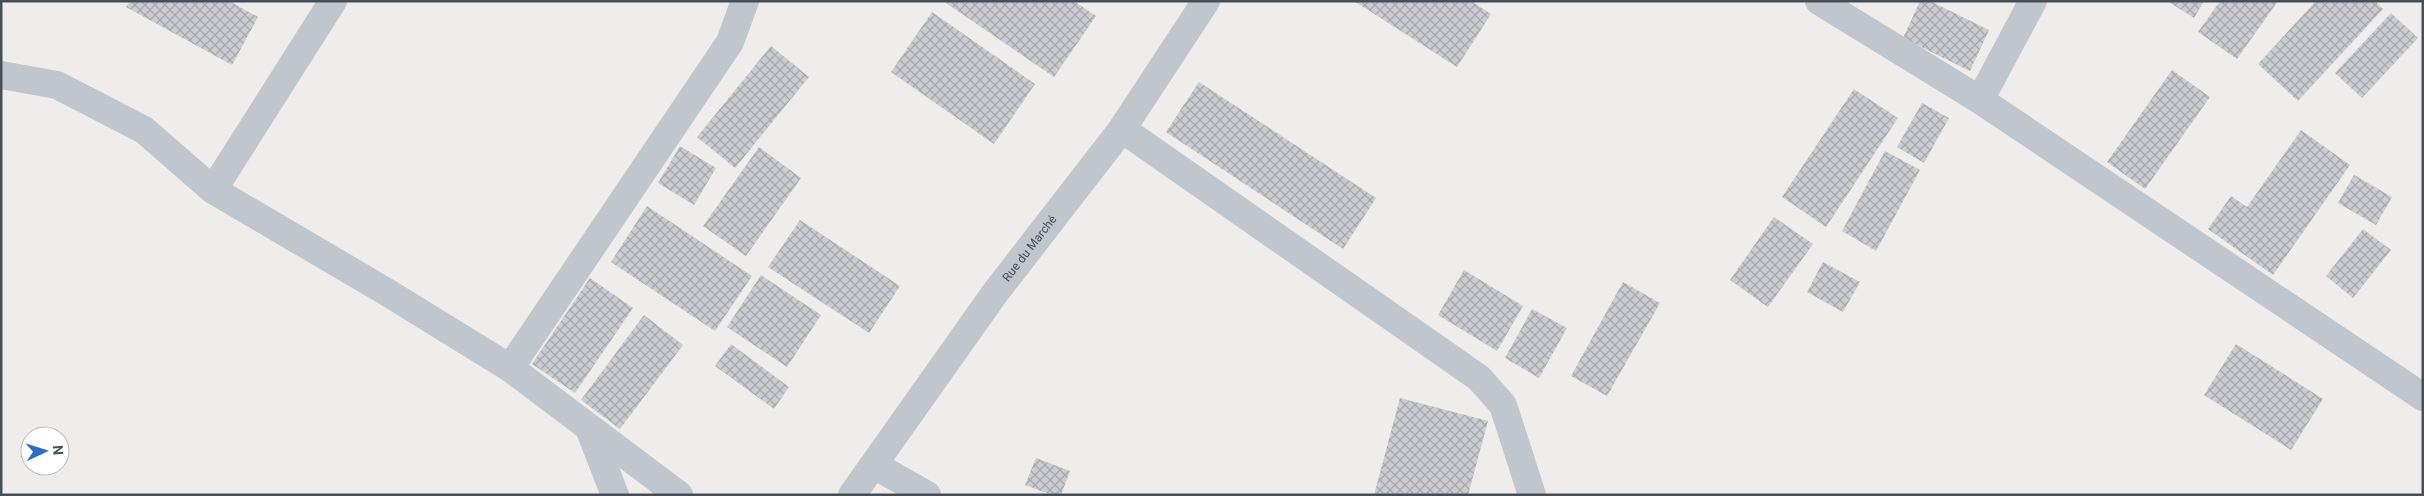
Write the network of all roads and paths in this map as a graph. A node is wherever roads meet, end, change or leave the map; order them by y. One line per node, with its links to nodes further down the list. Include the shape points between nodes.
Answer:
1 (334, 1): 9 (street)
2 (745, 1): 10 (street, via 730,42)
3 (1206, 1): 8 (street, Rue du Marché)
4 (1819, 1): 7 (street)
5 (2033, 1): 7 (street)
6 (1, 74): 9 (street, via 56,85 144,130)
7 (1980, 100): 11 (street)
8 (1122, 129): 13 (street, Rue du Marché, via 995,293); 18 (street, via 1480,378 1503,405)
9 (214, 190): 10 (street)
10 (510, 368): 12 (street)
11 (2423, 397)
12 (588, 427): 14 (street); 15 (street)
13 (874, 465): 16 (street, Rue du Marché); 17 (street)
14 (615, 495)
15 (679, 495)
16 (852, 495)
17 (928, 495)
18 (1532, 495)

